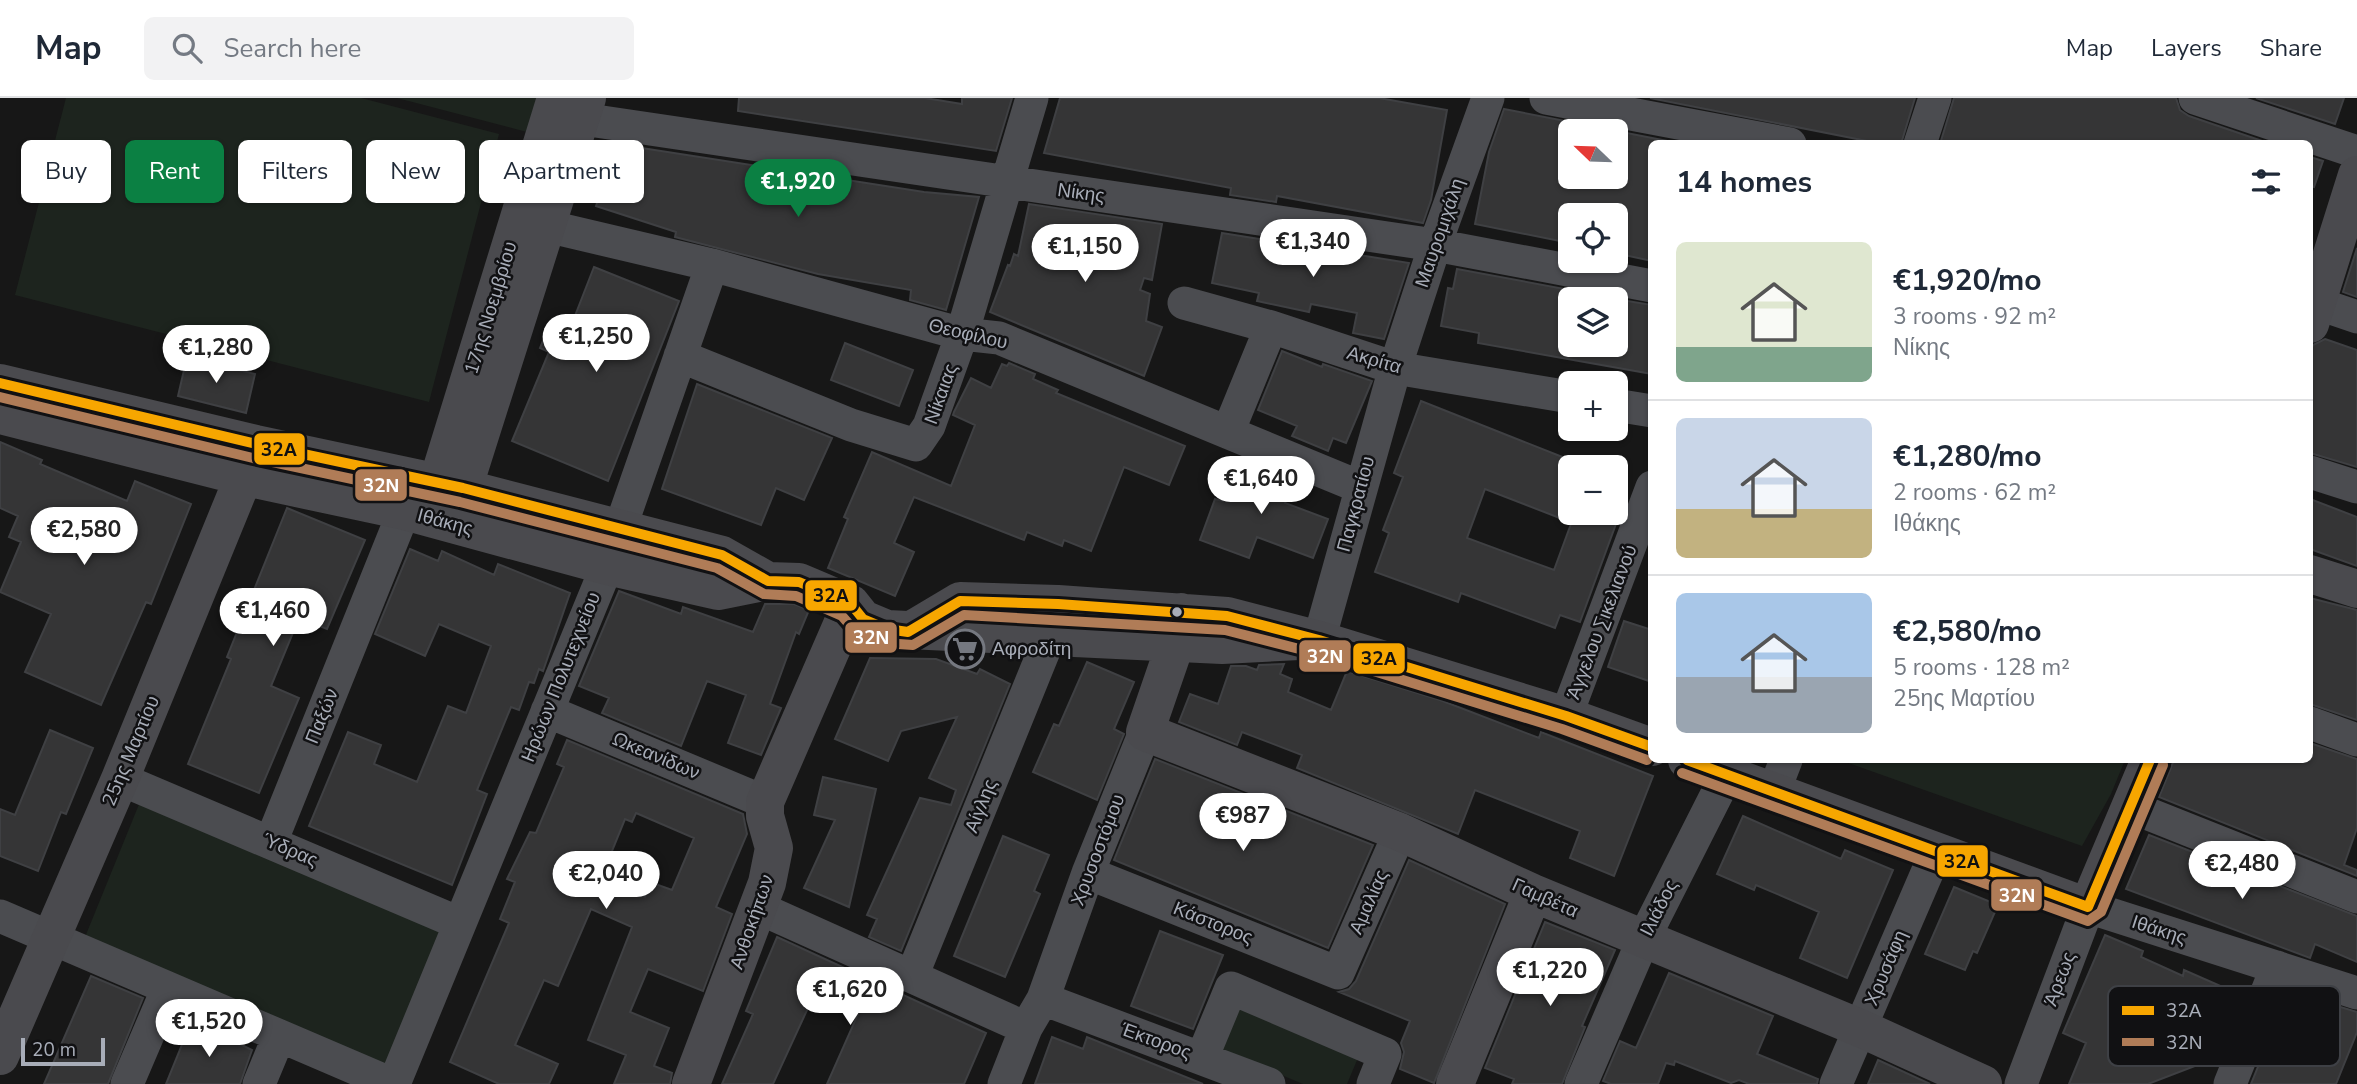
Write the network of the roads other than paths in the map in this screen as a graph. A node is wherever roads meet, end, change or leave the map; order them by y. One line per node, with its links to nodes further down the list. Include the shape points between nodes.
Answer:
1 (1032, 98): 11 (street, Νίκαιας)
2 (1488, 98): 13 (street, Μαυρομιχάλη)
3 (1546, 98): 7 (street)
4 (1935, 98): 8 (street)
5 (2195, 98): 9 (street)
6 (569, 107): 11 (street, Νίκης); 12 (street, 17ης Νοεμβρίου)
7 (1769, 140)
8 (1921, 140)
9 (2357, 152)
10 (2357, 175): 17 (street)
11 (1007, 182): 13 (street, Νίκης); 21 (street, Νίκαιας)
12 (534, 223): 14 (street, Θεοφίλου); 35 (street, 17ης Νοεμβρίου)
13 (1434, 245): 15 (street, Νίκης); 23 (street, Μαυρομιχάλη)
14 (712, 265): 21 (street, Θεοφίλου); 22 (street, Ηρώων Πολυτεχνείου)
15 (1648, 285)
16 (1184, 303): 20 (street, Ακρίτα)
17 (2313, 306)
18 (2313, 309): 19 (street)
19 (2357, 317)
20 (1271, 327): 23 (street, Ακρίτα); 29 (street)
21 (962, 334): 22 (street, Νίκαιας, via 926,433 916,445 851,425); 29 (street, Θεοφίλου, via 999,338)
22 (680, 356): 36 (street, Ηρώων Πολυτεχνείου)
23 (1395, 368): 25 (street, Ακρίτα); 32 (street, Παγκρατίου)
24 (0, 383): 30 (street, Ιθάκης)
25 (1558, 395)
26 (1628, 407): 27 (street)
27 (1648, 410)
28 (0, 415): 30 (street, Ιθάκης)
29 (1228, 432): 32 (street, Θεοφίλου)
30 (251, 461): 35 (street, Ιθάκης); 56 (street, 25ης Μαρτίου)
31 (2313, 473): 33 (street)
32 (1360, 487): 45 (street, Παγκρατίου)
33 (2357, 487)
34 (1648, 498): 47 (street, Άγγελου Σικελιανού)
35 (437, 504): 36 (street, Ιθάκης); 37 (street, Ιθάκης); 60 (street, Παξών)
36 (619, 529): 37 (street, Ηρώων Πολυτεχνείου); 39 (street, Ιθάκης, via 722,555)
37 (607, 566): 39 (street, Ιθάκης, via 718,591); 46 (street, Ηρώων Πολυτεχνείου)
38 (2313, 574): 40 (street)
39 (768, 582): 41 (street, Ιθάκης, via 799,582)
40 (2357, 589)
41 (851, 604): 43 (street, Ιθάκης, via 875,626); 57 (street)
42 (1179, 627): 43 (street, Ιθάκης, via 960,601); 44 (street, Ιθάκης); 45 (street, Ιθάκης, via 1227,616); 49 (street, Χρυσοστόμου)
43 (908, 632): 44 (street, Ιθάκης)
44 (1050, 636): 73 (street, Αίγλης)
45 (1319, 640): 47 (street, Ιθάκης)
46 (547, 710): 57 (street, Ωκεανίδων); 68 (street, Ηρώων Πολυτεχνείου)
47 (1566, 716): 51 (street, Ιθάκης)
48 (2313, 724): 50 (street)
49 (1145, 732): 59 (street, Γαμβέτα); 62 (street, Χρυσοστόμου)
50 (2357, 740)
51 (1648, 746)
52 (1696, 763): 54 (street, Ιθάκης)
53 (2149, 763): 58 (street, Άρεως)
54 (1727, 774): 55 (street, Ιθάκης); 70 (street, Ιλιάδος)
55 (1780, 775): 61 (street, Ιθάκης)
56 (120, 779): 60 (street, Ύδρας); 69 (street, 25ης Μαρτίου)
57 (765, 802): 66 (street, Ανθοκήπων, via 774,848)
58 (2131, 807): 64 (street); 65 (street, Άρεως)
59 (1400, 832): 63 (street, Γαμβέτα); 72 (street, Αμαλίας)
60 (271, 842): 68 (street, Ύδρας)
61 (1936, 852): 65 (street, Ιθάκης); 81 (street, Χρυσάφη)
62 (1088, 873): 72 (street, Κάστορος); 79 (street, Χρυσοστόμου)
63 (1534, 893): 70 (street, Γαμβέτα); 93 (street)
64 (2357, 897)
65 (2088, 907): 71 (street, Ιθάκης); 97 (street, Άρεως)
66 (759, 908): 73 (street); 90 (street, Ανθοκήπων)
67 (0, 916): 69 (street)
68 (459, 923): 89 (street, Ηρώων Πολυτεχνείου)
69 (51, 938): 77 (street); 83 (street, 25ης Μαρτίου)
70 (1643, 940): 81 (street, Γαμβέτα); 94 (street, Ιλιάδος)
71 (2277, 967): 74 (street); 75 (street, Ιθάκης)
72 (1338, 973)
73 (912, 976): 80 (street)
74 (2269, 986)
75 (2335, 986)
76 (2340, 987): 78 (street, Ιθάκης)
77 (168, 988): 82 (street); 87 (street)
78 (2357, 993)
79 (1043, 999): 80 (street, Χρυσοστόμου); 84 (street, Έκτορος)
80 (1026, 1028): 91 (street, Χρυσοστόμου)
81 (1860, 1028): 95 (street, Χρυσάφη); 96 (street, Γαμβέτα)
82 (279, 1036): 88 (street); 89 (street)
83 (0, 1056)
84 (1202, 1058): 86 (street, via 1231,988 1385,1054); 92 (street, Έκτορος)
85 (2237, 1066): 98 (street)
86 (1381, 1081)
87 (127, 1084)
88 (259, 1084)
89 (393, 1084)
90 (691, 1084)
91 (1004, 1084)
92 (1269, 1084)
93 (1455, 1084)
94 (1581, 1084)
95 (1836, 1084)
96 (1983, 1084)
97 (2021, 1084)
98 (2230, 1084)

